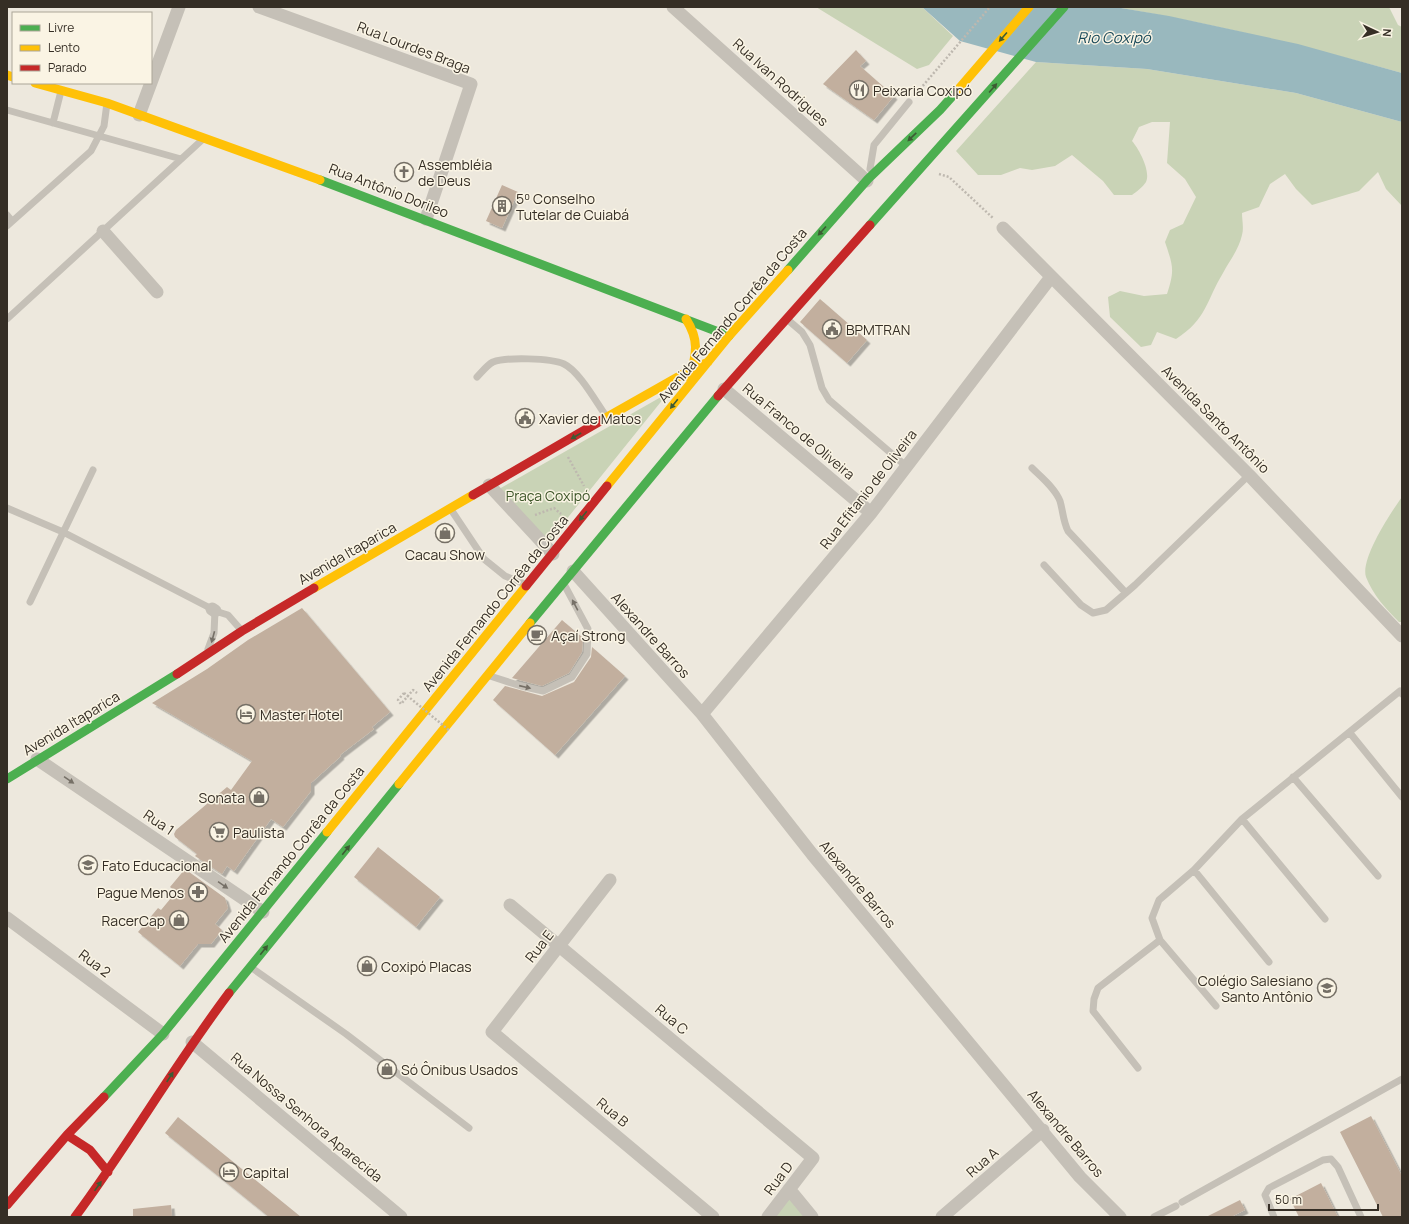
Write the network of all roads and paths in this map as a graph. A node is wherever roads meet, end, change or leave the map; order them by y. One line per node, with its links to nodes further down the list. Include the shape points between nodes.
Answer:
1 (179, 7): 7 (street)
2 (259, 7): 22 (street, Rua Lourdes Braga, via 471,84)
3 (673, 7): 20 (street, Rua Ivan Rodrigues)
4 (990, 7): 11 (path)
5 (1029, 7): 20 (main road, Avenida Fernando Corrêa da Costa, one-way to 20, via 940,110)
6 (1064, 7): 19 (main road, one-way to 6)
7 (152, 80)
8 (39, 84): 10 (main road, Rua Antônio Dorileo)
9 (150, 84): 14 (street)
10 (61, 90): 12 (main road, Rua Antônio Dorileo); 15 (lane)
11 (909, 102): 20 (lane, via 874,145)
12 (107, 103): 14 (main road, Rua Antônio Dorileo); 16 (lane, via 104,126)
13 (7, 110): 15 (lane)
14 (139, 115): 17 (main road, Rua Antônio Dorileo)
15 (53, 123): 16 (lane)
16 (99, 136): 18 (lane); 23 (lane, via 92,151)
17 (204, 138): 18 (lane); 22 (main road, Rua Antônio Dorileo)
18 (181, 159): 25 (lane)
19 (923, 165): 24 (path, via 949,176); 28 (main road)
20 (867, 180): 31 (main road, Avenida Fernando Corrêa da Costa, one-way to 31)
21 (7, 215): 23 (lane)
22 (426, 219): 30 (main road, Rua Antônio Dorileo)
23 (10, 224)
24 (1003, 228): 26 (street, Avenida Santo Antônio)
25 (103, 231): 27 (street); 29 (lane)
26 (1051, 277): 39 (street, Rua Efitanio de Oliveira); 42 (street, Avenida Santo Antônio)
27 (157, 292)
28 (786, 318): 36 (main road); 39 (lane, via 802,332 810,345 822,388 829,400)
29 (7, 319)
30 (686, 319): 31 (main road, Rua Antônio Dorileo); 33 (main road, via 697,341)
31 (729, 336): 32 (main road, Avenida Fernando Corrêa da Costa)
32 (708, 362): 33 (main road, Avenida Itaparica); 35 (main road, Avenida Fernando Corrêa da Costa)
33 (692, 369): 35 (main road); 37 (main road, Avenida Itaparica)
34 (477, 377): 37 (lane, via 493,362 505,360 564,364 575,373)
35 (687, 387): 51 (main road, Avenida Fernando Corrêa da Costa, one-way to 51)
36 (724, 388): 47 (street, Rua Franco de Oliveira); 53 (main road)
37 (607, 418): 38 (main road, Avenida Itaparica, one-way to 38)
38 (561, 445): 43 (main road, Avenida Itaparica); 44 (path)
39 (906, 466): 47 (street, Rua Efitanio de Oliveira)
40 (1032, 468): 56 (lane, via 1053,489 1059,499 1068,531)
41 (93, 470): 50 (lane)
42 (1249, 475): 56 (lane); 60 (street, Avenida Santo Antônio)
43 (489, 485): 46 (main road, Avenida Itaparica); 49 (street)
44 (584, 487)
45 (7, 508): 50 (lane)
46 (450, 508): 55 (lane, via 484,559 505,576); 59 (main road, Avenida Itaparica)
47 (872, 513): 65 (street, Rua Efitanio de Oliveira)
48 (563, 516): 49 (path, via 554,508)
49 (522, 521): 51 (street)
50 (63, 532): 57 (lane); 58 (lane)
51 (553, 554): 55 (main road, Avenida Fernando Corrêa da Costa)
52 (1044, 565): 56 (lane, via 1093,613 1106,610)
53 (573, 571): 54 (main road); 65 (street, Alexandre Barros)
54 (563, 583): 62 (main road); 62 (lane, one-way to 54, via 543,691 572,677 586,654 588,629)
55 (528, 585): 77 (main road, Avenida Fernando Corrêa da Costa)
56 (1126, 593)
57 (30, 602)
58 (214, 610): 59 (lane, via 228,614); 61 (lane, one-way to 61, via 214,633)
59 (242, 631): 61 (main road, Avenida Itaparica)
60 (1402, 636)
61 (201, 660): 68 (main road, Avenida Itaparica)
62 (488, 676): 83 (main road, one-way to 62)
63 (413, 690): 66 (path, bridge, via 402,704 398,700 404,693)
64 (1402, 694): 67 (lane, via 1400,691)
65 (702, 714): 91 (street, Alexandre Barros, via 812,854)
66 (450, 731)
67 (1350, 733): 69 (lane); 71 (lane)
68 (37, 759): 70 (main road, Avenida Itaparica); 77 (street, Rua 1, one-way to 77)
69 (1293, 777): 72 (lane); 74 (lane)
70 (7, 779)
71 (1402, 797)
72 (1242, 820): 73 (lane); 79 (lane)
73 (1194, 870): 80 (lane, via 1160,900 1152,918); 82 (lane)
74 (1378, 876)
75 (610, 880): 81 (street, Rua E)
76 (510, 905): 81 (street, Rua C)
77 (263, 912): 86 (main road, Avenida Fernando Corrêa da Costa)
78 (7, 918): 86 (street, Rua 2)
79 (1325, 918)
80 (1160, 940): 84 (lane); 88 (lane, via 1098,988 1094,999 1093,1010)
81 (559, 946): 85 (street, Rua E); 93 (street, Rua C)
82 (1270, 962)
83 (250, 967): 87 (main road); 90 (lane, via 346,1034)
84 (1216, 1006)
85 (492, 1032): 102 (street, Rua B)
86 (164, 1034): 92 (main road, Avenida Fernando Corrêa da Costa)
87 (192, 1042): 94 (main road, one-way to 87); 101 (street, Rua Nossa Senhora Aparecida)
88 (1138, 1068)
89 (1402, 1079): 97 (lane)
90 (469, 1128)
91 (1042, 1130): 105 (street, Rua A); 106 (street, Alexandre Barros, via 1080,1177)
92 (67, 1135): 94 (main road, via 80,1141 97,1156); 96 (main road, Avenida Fernando Corrêa da Costa)
93 (813, 1158): 95 (street, Rua D)
94 (108, 1172): 100 (main road, one-way to 94)
95 (789, 1189): 103 (street, Rua D); 104 (street)
96 (11, 1191): 98 (main road, Avenida Fernando Corrêa da Costa)
97 (1182, 1202)
98 (7, 1205)
99 (1176, 1206): 107 (lane)
100 (75, 1217)
101 (401, 1217)
102 (713, 1217)
103 (768, 1217)
104 (812, 1217)
105 (942, 1217)
106 (1120, 1217)
107 (1154, 1217)
108 (1274, 1217): 109 (lane, via 1265,1195 1269,1188 1323,1160 1331,1159 1338,1167)
109 (1362, 1217)

